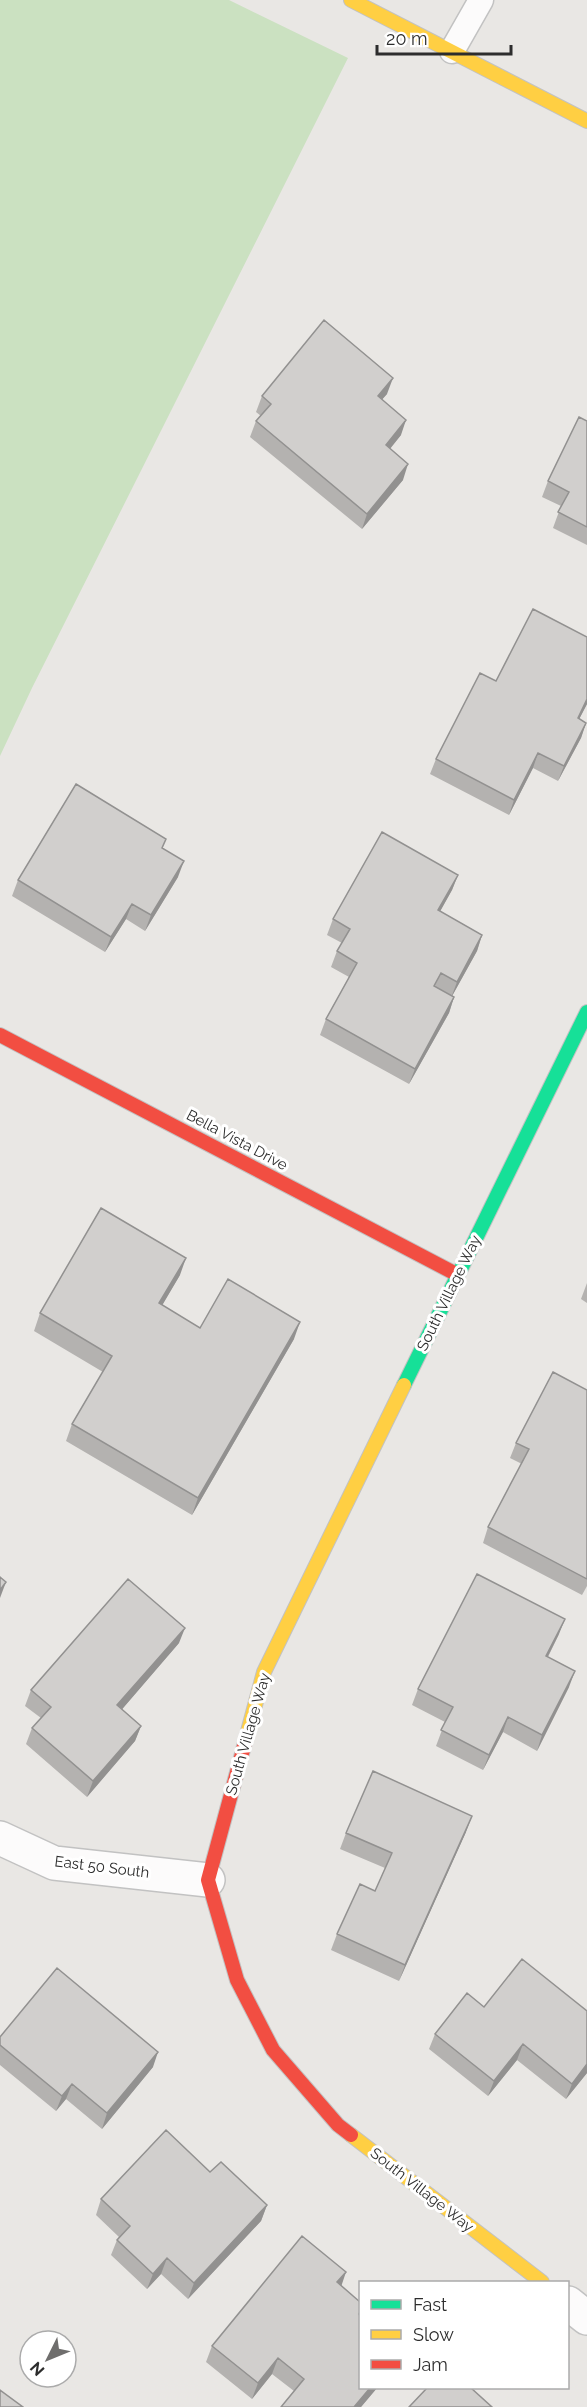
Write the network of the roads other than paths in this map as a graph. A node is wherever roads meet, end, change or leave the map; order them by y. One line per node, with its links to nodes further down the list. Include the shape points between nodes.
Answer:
1 (351, 0): 3 (street)
2 (481, 0): 3 (lane)
3 (452, 51): 4 (street)
4 (587, 121)
5 (587, 1012): 7 (street, South Village Way)
6 (0, 1035): 7 (street, Bella Vista Drive)
7 (458, 1275): 9 (street, South Village Way, via 264,1672)
8 (0, 1838): 9 (street, East 50 South, via 54,1863)
9 (208, 1880): 10 (street, South Village Way, via 237,1980 273,2050 338,2125)
10 (539, 2281)
11 (569, 2304): 12 (street)
12 (587, 2318)

